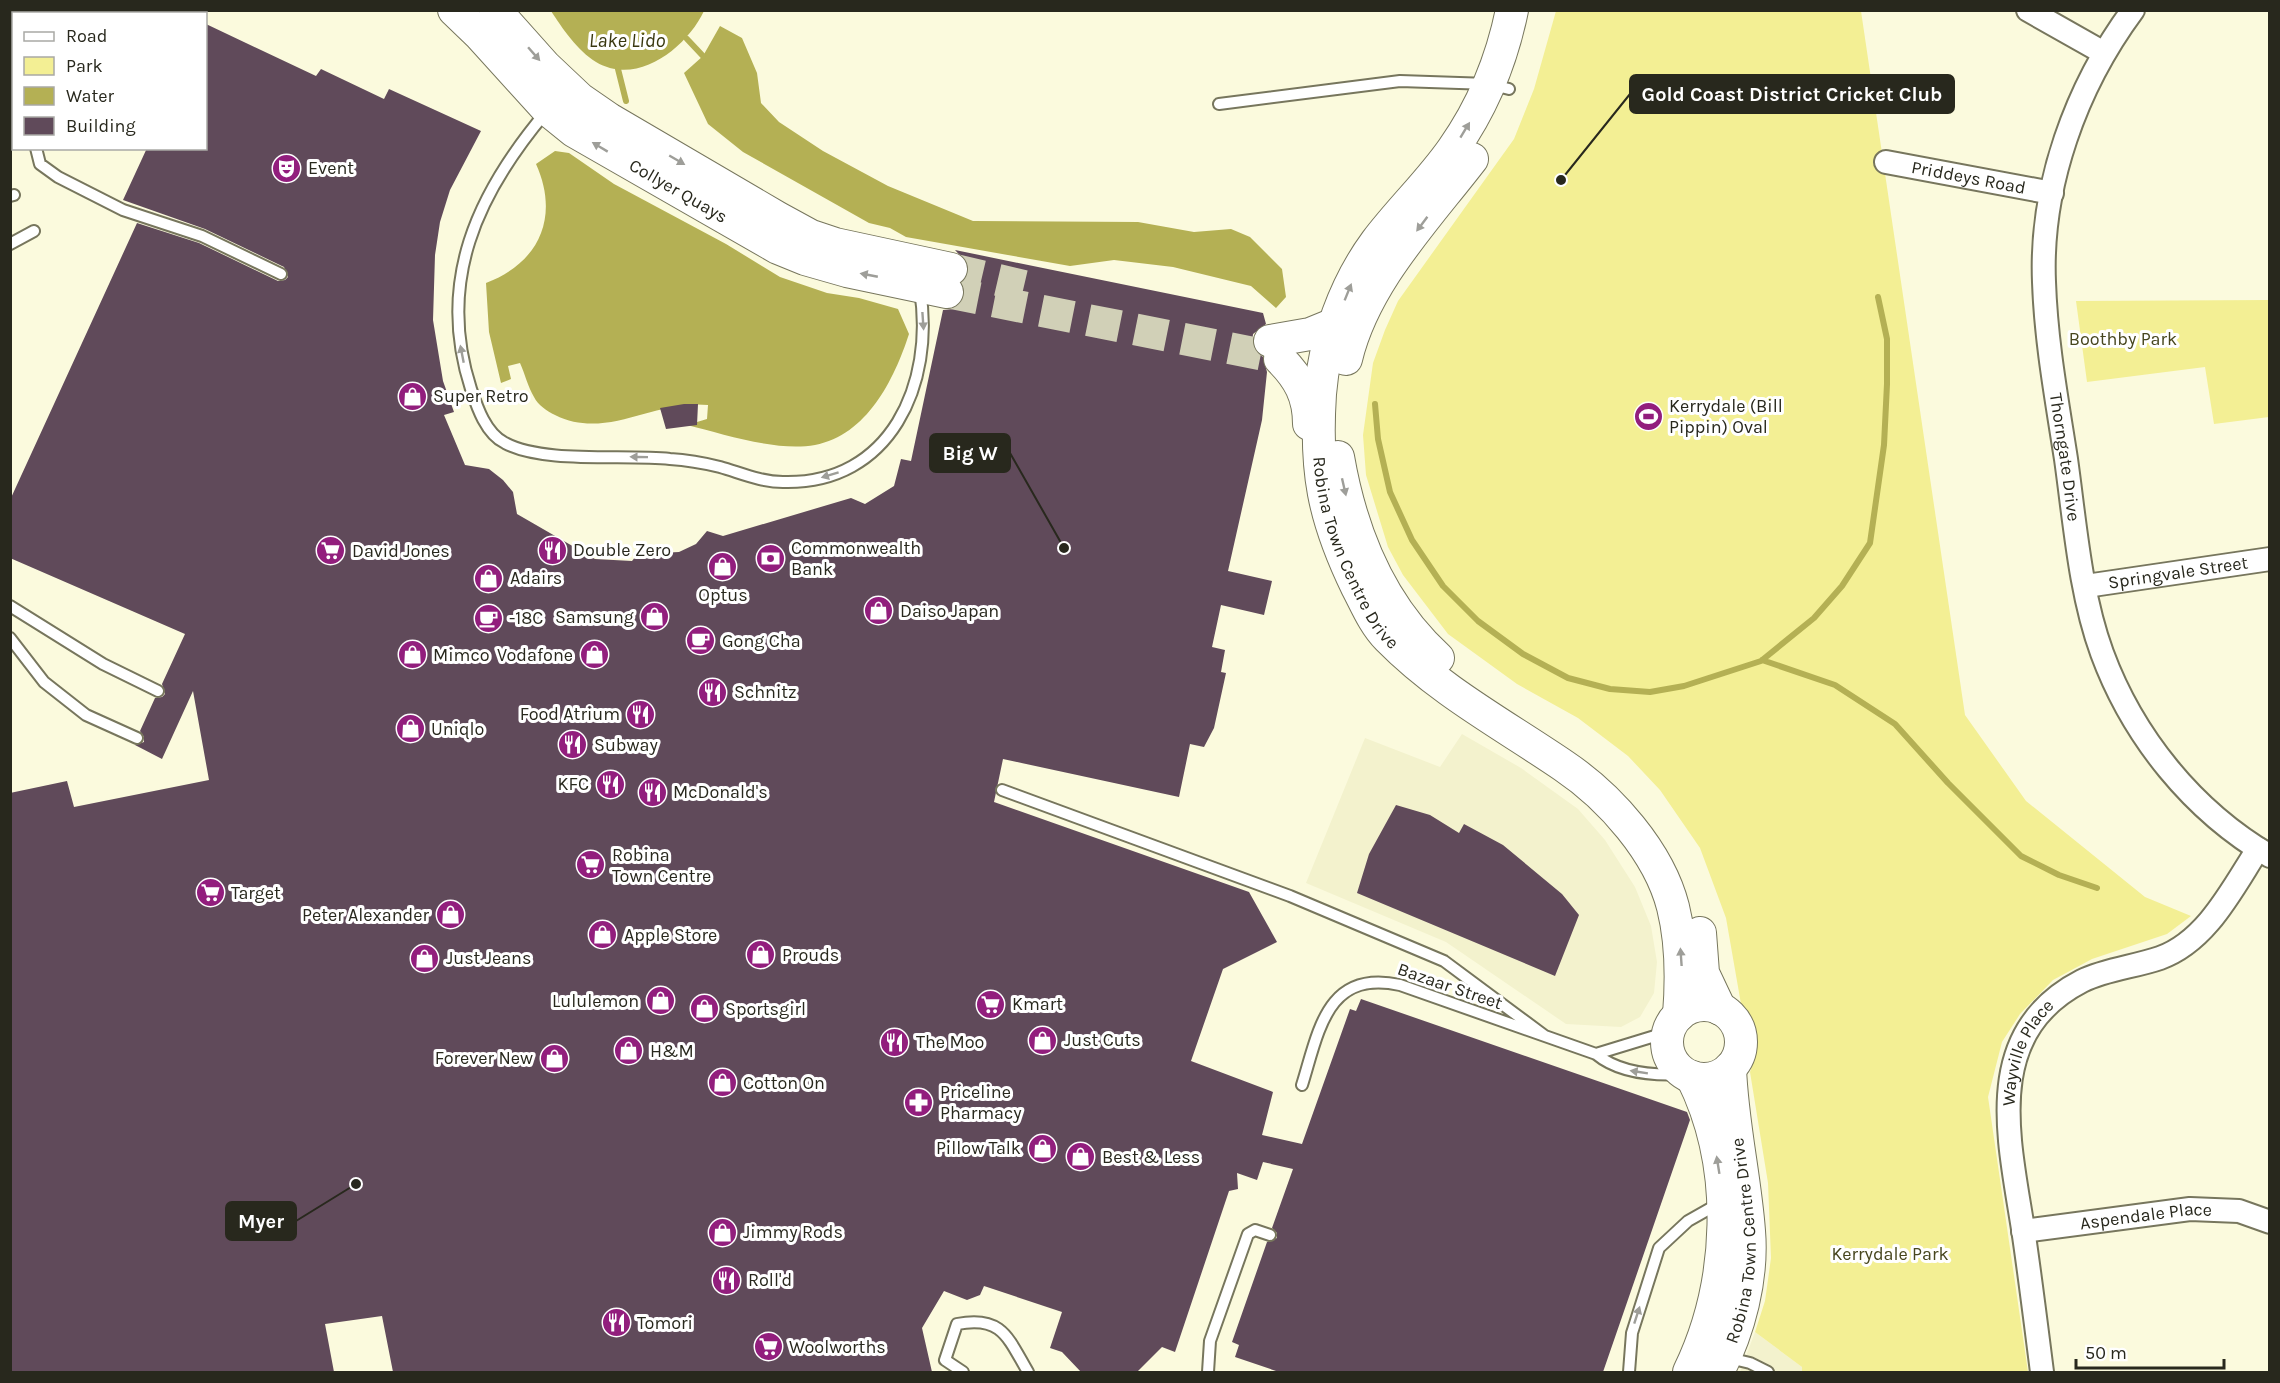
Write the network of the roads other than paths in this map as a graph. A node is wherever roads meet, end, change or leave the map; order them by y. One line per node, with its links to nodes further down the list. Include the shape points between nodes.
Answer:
1 (454, 10): 10 (street, Collyer Quays)
2 (495, 10): 10 (street, Collyer Quays, one-way to 10, via 561,84)
3 (1512, 10): 8 (street, Robina Town Centre Drive)
4 (1533, 10): 8 (street, Robina Town Centre Drive)
5 (2028, 10): 7 (street)
6 (2133, 10): 7 (street, Thorngate Drive)
7 (2104, 53): 13 (street, Thorngate Drive, via 2073,117)
8 (1499, 87): 9 (lane, via 1400,81); 18 (street, Robina Town Centre Drive, one-way to 8, via 1363,262); 20 (street, Robina Town Centre Drive, one-way to 20, via 1477,153 1379,283 1351,340)
9 (1219, 104)
10 (577, 114): 17 (street, Collyer Quays, one-way to 17, via 811,236); 17 (street, Collyer Quays, one-way to 10, via 847,271 778,248 606,150); 17 (lane, one-way to 10, via 920,366 909,400 880,445 851,468 827,477 781,482 674,459 588,457 536,452 506,444 482,417 469,383 460,341 460,280 467,248 488,193 508,161)
11 (36, 150): 16 (lane, via 40,164 123,210 202,236)
12 (1886, 162): 13 (street, Priddeys Road)
13 (2052, 192): 23 (street, Thorngate Drive, via 2045,246 2046,319)
14 (34, 231): 15 (lane)
15 (10, 244)
16 (281, 274)
17 (934, 277)
18 (1337, 323): 19 (street); 20 (street, Robina Town Centre Drive)
19 (1273, 352): 20 (street); 21 (street, via 1298,377 1303,388 1309,440)
20 (1332, 364): 21 (street, Robina Town Centre Drive); 30 (street, Robina Town Centre Drive, one-way to 30, via 1336,450 1344,494 1387,597 1422,642 1458,675 1585,757 1639,810 1672,859 1690,896 1700,934 1703,973)
21 (1318, 451): 31 (street, Robina Town Centre Drive, one-way to 21, via 1682,960 1672,903 1648,855 1619,815 1585,782 1448,691 1386,636 1370,613 1331,527 1322,493)
22 (2270, 559): 23 (street, Springvale Street)
23 (2086, 586): 29 (street, Thorngate Drive, via 2102,652 2151,746 2192,795)
24 (10, 606): 26 (lane, via 103,664)
25 (10, 638): 27 (lane, via 44,682 77,709)
26 (158, 692)
27 (137, 738)
28 (1002, 790): 32 (lane, via 1290,896 1444,961)
29 (2264, 853): 39 (street, Wayville Place, via 2195,937 2161,958 2077,984 2048,1007 2028,1031 2011,1072 2007,1102 2007,1130)
30 (1719, 1009): 31 (street, via 1698,1006); 34 (street, via 1729,1016 1740,1036 1740,1047)
31 (1674, 1024): 33 (lane); 35 (street, via 1668,1051)
32 (1545, 1036): 33 (lane, Bazaar Street); 36 (lane, Bazaar Street, via 1400,985 1379,980 1361,983 1334,1001 1317,1035)
33 (1596, 1054): 35 (lane, Bazaar Street, one-way to 33, via 1626,1070)
34 (1730, 1068): 35 (street, via 1712,1078); 41 (street, Robina Town Centre Drive, via 1749,1241 1744,1294)
35 (1689, 1075): 37 (street, Robina Town Centre Drive, one-way to 35, via 1704,1100)
36 (1302, 1085)
37 (1723, 1202): 41 (street, Robina Town Centre Drive, via 1719,1286); 45 (lane, one-way to 37, via 1632,1333 1659,1248 1688,1221)
38 (2270, 1222): 39 (street, Aspendale Place, via 2239,1211 2190,1209)
39 (2023, 1231): 47 (street, Wayville Place)
40 (1270, 1235): 44 (lane, via 1255,1230 1248,1234 1210,1341)
41 (1709, 1360): 46 (lane, via 1750,1363)
42 (963, 1372): 43 (lane, via 945,1360 957,1324 979,1320 1006,1333)
43 (1028, 1372)
44 (1208, 1372)
45 (1629, 1372)
46 (1768, 1372)
47 (2043, 1372)

